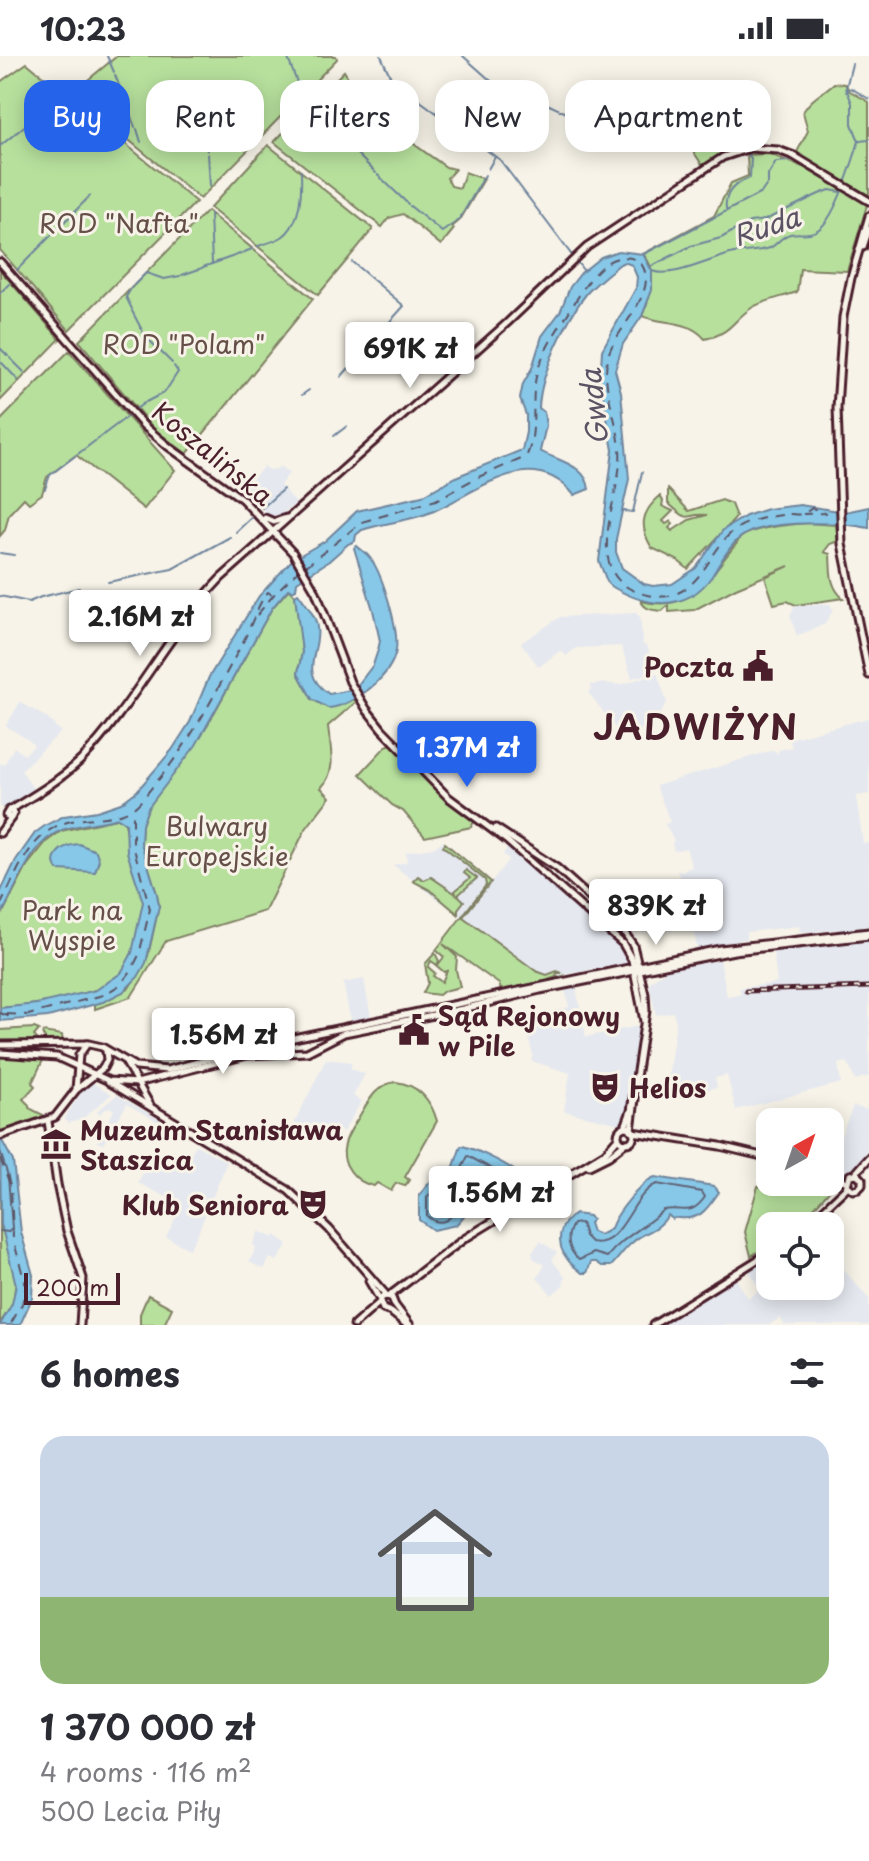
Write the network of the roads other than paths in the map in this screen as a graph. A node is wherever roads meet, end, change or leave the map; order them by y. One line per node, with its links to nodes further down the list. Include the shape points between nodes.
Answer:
1 (869, 201): 7 (street, via 782,151 757,147 716,161 598,238)
2 (869, 216): 5 (street)
3 (869, 229): 5 (street)
4 (0, 262): 6 (street, Koszalińska, via 146,428)
5 (854, 266): 9 (street, via 839,346 839,507)
6 (260, 515): 7 (street, via 274,522); 8 (street, Koszalińska)
7 (290, 516): 8 (street)
8 (274, 530): 10 (street, Koszalińska, via 314,586 361,702); 11 (street, via 200,602 85,755)
9 (869, 675)
10 (431, 779): 13 (street); 14 (street)
11 (7, 815): 12 (street)
12 (0, 833)
13 (557, 868): 14 (street, via 545,863); 15 (street)
14 (542, 871): 16 (street)
15 (612, 917): 16 (street, via 607,924); 18 (street, via 628,937)
16 (596, 919): 18 (street, via 623,944)
17 (869, 934): 18 (street, via 749,944)
18 (637, 968): 19 (street); 24 (street, via 344,1033 307,1052); 36 (street, via 645,999)
19 (284, 1040): 24 (street); 25 (street, via 167,1070)
20 (87, 1044): 21 (street); 22 (street); 26 (street, via 79,1053)
21 (0, 1045): 23 (street)
22 (106, 1051): 25 (street); 27 (street, via 105,1065)
23 (0, 1053): 26 (street, via 49,1056)
24 (284, 1053): 29 (street, via 247,1055)
25 (126, 1063): 30 (street)
26 (79, 1065): 27 (street); 31 (street)
27 (93, 1074): 28 (street); 31 (street)
28 (109, 1081): 30 (street); 33 (street)
29 (149, 1081): 30 (street); 32 (street)
30 (137, 1083): 32 (street)
31 (76, 1090): 34 (street)
32 (144, 1098): 33 (street)
33 (157, 1111): 54 (street, via 284,1187)
34 (52, 1119): 35 (street); 38 (street)
35 (30, 1126): 37 (street); 38 (street)
36 (630, 1130): 39 (street); 40 (street, via 619,1132); 41 (street)
37 (0, 1136)
38 (50, 1136): 59 (street, via 65,1221 83,1278)
39 (655, 1136): 41 (street); 42 (street)
40 (618, 1138): 41 (street); 44 (street)
41 (628, 1142): 44 (street, via 603,1161)
42 (756, 1155)
43 (869, 1159): 46 (street)
44 (577, 1171): 55 (street, via 468,1236)
45 (844, 1177): 46 (street)
46 (858, 1179): 48 (street); 49 (street); 50 (street)
47 (844, 1182): 48 (street)
48 (847, 1183): 50 (street); 51 (street)
49 (869, 1186)
50 (853, 1190): 51 (street)
51 (833, 1200): 52 (street)
52 (821, 1212)
53 (756, 1261): 61 (street)
54 (358, 1263): 55 (street); 56 (street)
55 (391, 1299): 56 (street); 57 (street); 60 (street)
56 (380, 1301): 57 (street); 58 (street)
57 (386, 1310): 58 (street); 60 (street)
58 (356, 1323)
59 (80, 1325)
60 (408, 1325)
61 (653, 1325)

